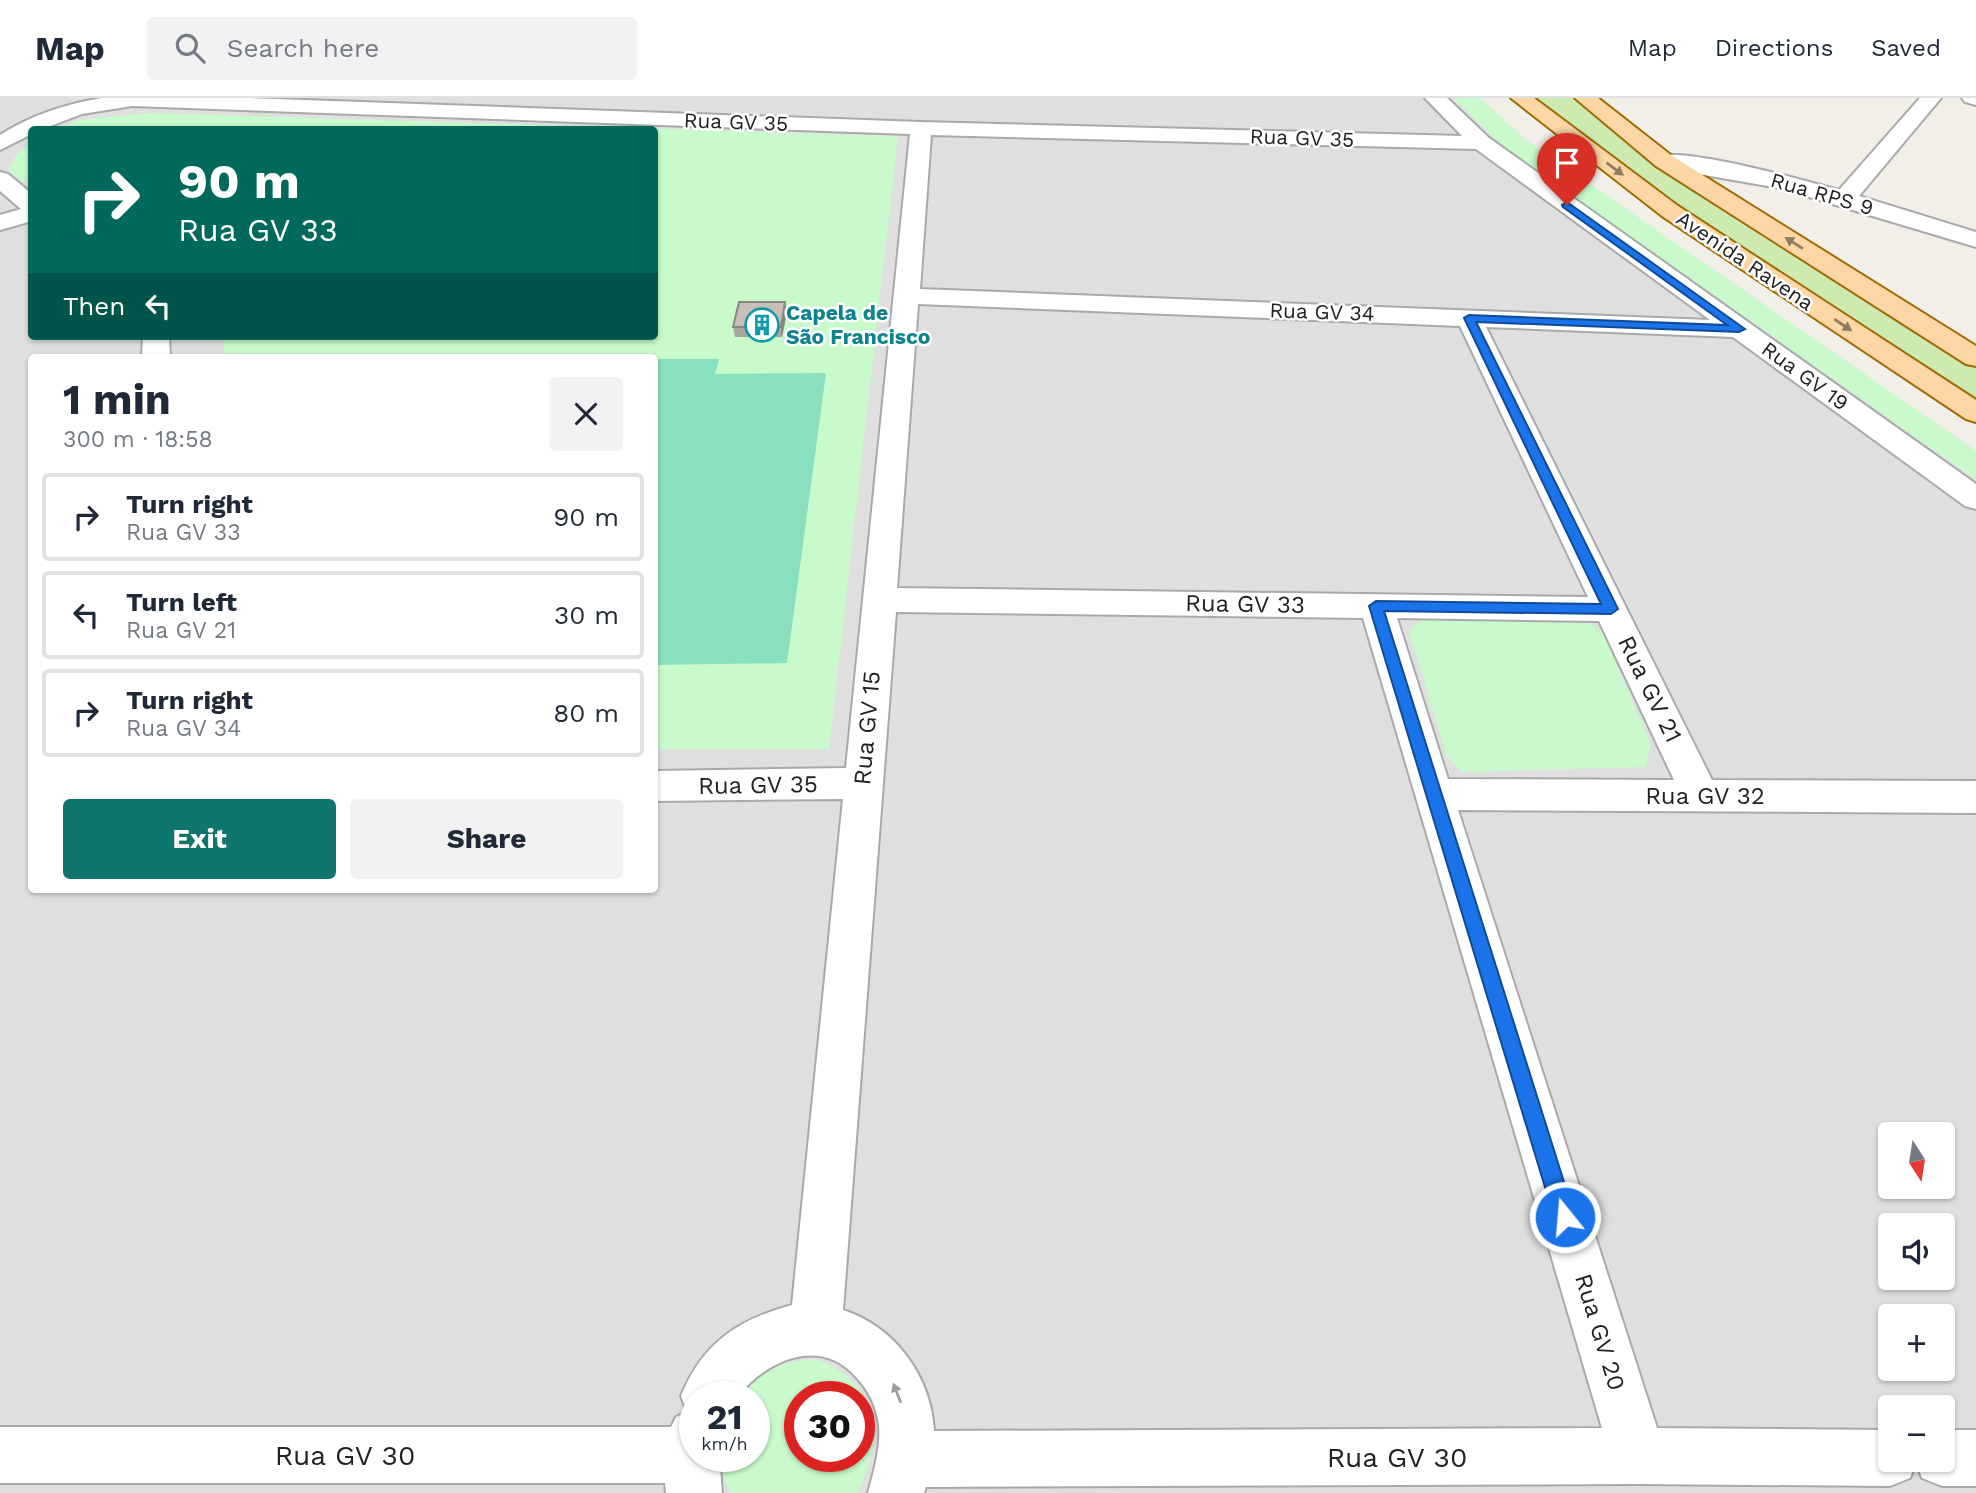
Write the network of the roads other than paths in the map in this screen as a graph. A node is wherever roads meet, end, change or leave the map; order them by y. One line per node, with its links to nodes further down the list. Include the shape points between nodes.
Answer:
1 (1435, 98): 9 (street, Rua GV 19)
2 (1521, 98): 22 (main road, Avenida Ravena, one-way to 22, via 1671,211)
3 (1585, 98): 11 (main road, Avenida Ravena)
4 (1931, 98): 13 (street)
5 (542, 107): 6 (street, Rua GV 35, via 132,100 60,112); 8 (street, Rua GV 35)
6 (30, 126)
7 (28, 127): 10 (street, Rua GV 35)
8 (921, 128): 9 (street, Rua GV 35); 18 (street, Rua GV 15)
9 (1481, 143): 20 (street, Rua GV 19)
10 (0, 144)
11 (1664, 161): 13 (street, Rua RPS 9, via 1717,166); 21 (main road, Avenida Ravena, one-way to 11)
12 (0, 179): 14 (street)
13 (1844, 199): 17 (street, Rua RPS 9)
14 (28, 203)
15 (28, 214): 16 (street)
16 (0, 223)
17 (1976, 240)
18 (906, 296): 19 (street, Rua GV 34); 24 (street, Rua GV 15)
19 (1469, 318): 20 (street, Rua GV 34); 26 (street, Rua GV 21)
20 (1739, 329): 23 (street, Rua GV 19)
21 (1976, 359)
22 (1976, 414)
23 (1976, 499)
24 (878, 600): 25 (street, Rua GV 33); 27 (street, Rua GV 15)
25 (1376, 606): 26 (street, Rua GV 33); 29 (street, Rua GV 20)
26 (1611, 609): 30 (street, Rua GV 21)
27 (862, 783): 28 (street, Rua GV 35); 32 (street, Rua GV 15)
28 (658, 786)
29 (1434, 794): 30 (street, Rua GV 32); 35 (street, Rua GV 20)
30 (1701, 796): 31 (street, Rua GV 32)
31 (1976, 797)
32 (816, 1328): 33 (street, via 786,1331 758,1342 733,1361); 40 (street, one-way to 32, via 906,1426 886,1368 842,1333)
33 (719, 1381)
34 (0, 1455): 39 (street, Rua GV 30)
35 (1638, 1456): 36 (street, Rua GV 30); 40 (street, Rua GV 30)
36 (1878, 1458)
37 (1955, 1458): 38 (street)
38 (1976, 1458)
39 (679, 1461)
40 (901, 1476)

